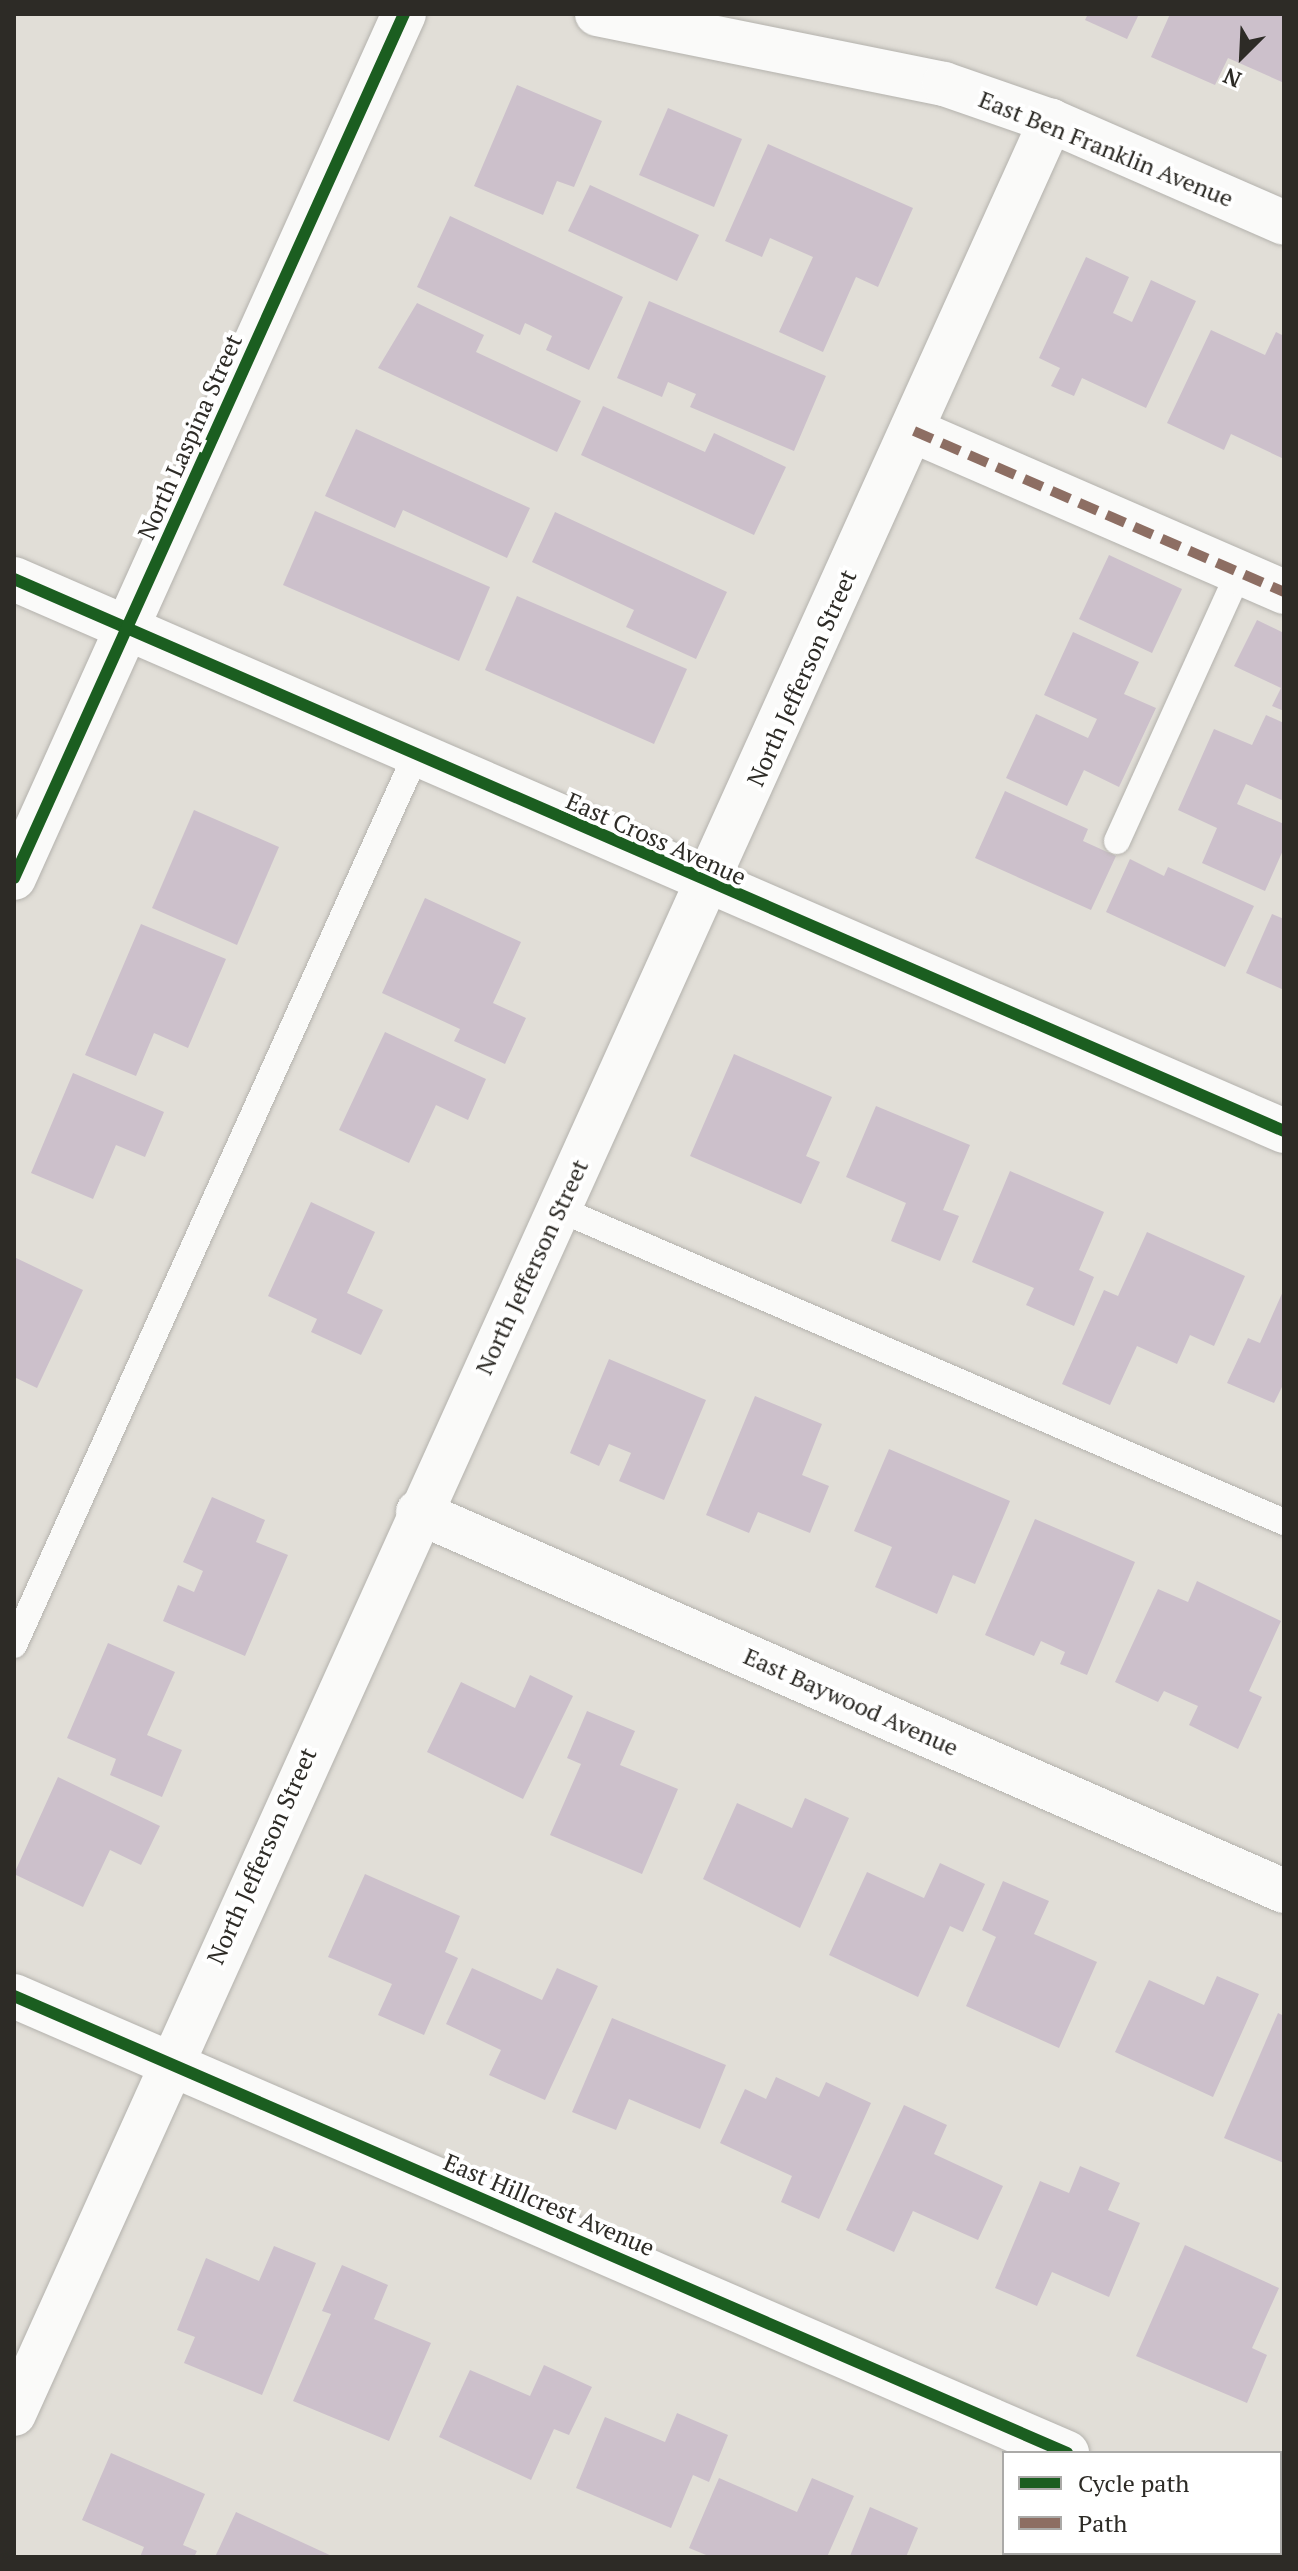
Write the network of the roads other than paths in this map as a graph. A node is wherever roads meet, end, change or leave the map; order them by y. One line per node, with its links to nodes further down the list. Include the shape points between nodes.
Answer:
1 (404, 14): 9 (street, North Laspina Street)
2 (597, 14): 3 (street, East Ben Franklin Avenue, via 930,81)
3 (1051, 121): 4 (street, East Ben Franklin Avenue); 5 (street, North Jefferson Street)
4 (1284, 223)
5 (914, 431): 6 (street); 13 (street, North Jefferson Street)
6 (1239, 572): 8 (street); 11 (lane)
7 (14, 579): 9 (street, East Cross Avenue)
8 (1284, 592)
9 (128, 629): 10 (street, East Cross Avenue); 12 (street, North Laspina Street)
10 (415, 757): 13 (street, East Cross Avenue); 18 (lane)
11 (1117, 841)
12 (14, 878)
13 (710, 886): 14 (street, East Cross Avenue); 15 (street, North Jefferson Street)
14 (1284, 1131)
15 (559, 1209): 16 (street, North Jefferson Street); 17 (lane)
16 (418, 1512): 19 (street, East Baywood Avenue); 21 (street, North Jefferson Street)
17 (1284, 1522)
18 (14, 1645)
19 (1284, 1891)
20 (14, 1996): 21 (street, East Hillcrest Avenue)
21 (170, 2065): 22 (street, North Jefferson Street); 23 (street, East Hillcrest Avenue)
22 (14, 2414)
23 (1062, 2451)

